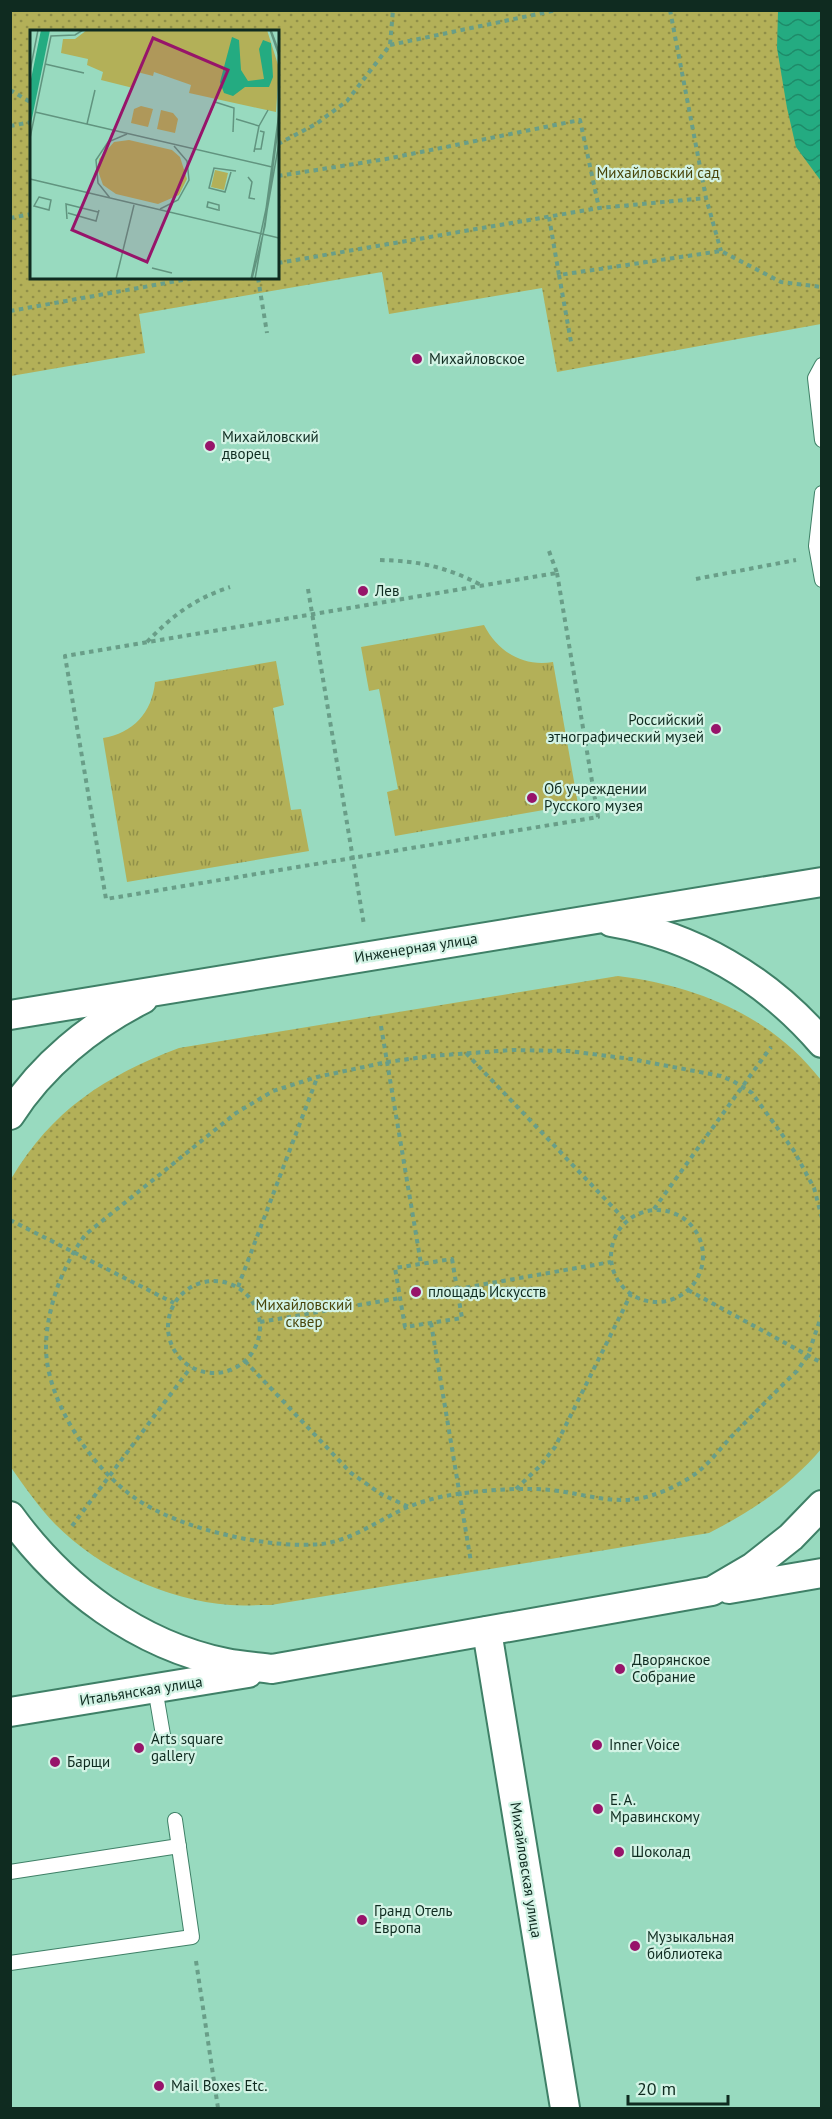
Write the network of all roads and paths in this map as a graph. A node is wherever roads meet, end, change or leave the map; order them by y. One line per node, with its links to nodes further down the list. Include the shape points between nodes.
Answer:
1 (393, 10): 4 (path)
2 (557, 10): 4 (path)
3 (670, 10): 11 (path)
4 (390, 45): 9 (path, via 346,100 316,124)
5 (10, 90): 6 (path)
6 (30, 102)
7 (30, 122): 8 (path)
8 (10, 126)
9 (279, 143)
10 (279, 176): 12 (path, via 580,120)
11 (706, 198): 12 (path); 16 (path)
12 (599, 208): 15 (path)
13 (30, 214): 14 (path)
14 (10, 218)
15 (549, 218): 17 (path); 18 (path)
16 (721, 252): 18 (path); 21 (path, via 781,282)
17 (279, 263)
18 (559, 276): 24 (path)
19 (188, 279): 22 (path)
20 (258, 279): 23 (path)
21 (822, 287)
22 (10, 311)
23 (267, 333)
24 (571, 342)
25 (822, 365): 26 (lane, via 815,378)
26 (822, 440)
27 (822, 492): 29 (lane)
28 (549, 551): 31 (path)
29 (818, 556): 32 (path); 33 (lane)
30 (380, 560): 34 (path, via 436,566)
31 (557, 573): 34 (path); 39 (path, via 598,817)
32 (696, 579)
33 (822, 580)
34 (483, 586): 37 (path)
35 (230, 587): 38 (path, via 181,610)
36 (308, 589): 37 (path)
37 (312, 614): 38 (path); 39 (path)
38 (146, 642): 39 (path, via 65,656 106,899)
39 (352, 858): 42 (path)
40 (822, 882): 41 (street, Инженерная улица)
41 (591, 919): 43 (street, Инженерная улица); 46 (street, via 638,927 727,963 766,989)
42 (364, 929)
43 (163, 989): 44 (street, Инженерная улица); 52 (street, via 120,1010 81,1038 46,1071)
44 (10, 1016)
45 (381, 1026): 49 (path)
46 (822, 1043)
47 (771, 1047): 51 (path)
48 (465, 1053): 49 (path); 51 (path, via 569,1051 721,1077); 56 (path)
49 (387, 1062): 50 (path); 59 (path)
50 (317, 1077): 57 (path, via 273,1091 236,1113 86,1234); 60 (path)
51 (743, 1087): 53 (path); 54 (path, via 760,1101 794,1151 814,1188)
52 (10, 1115)
53 (654, 1210): 56 (path); 62 (path, via 685,1219 701,1242 702,1267)
54 (822, 1218)
55 (10, 1220): 57 (path)
56 (627, 1222): 58 (path, via 614,1241)
57 (73, 1252): 65 (path); 73 (path, via 53,1302 46,1344 48,1365 55,1393 71,1425)
58 (611, 1262): 61 (path); 63 (path, via 615,1276)
59 (421, 1264): 61 (path, via 452,1259); 64 (path, via 395,1268)
60 (238, 1287): 65 (path, via 205,1282 188,1289); 67 (path, via 249,1296)
61 (457, 1289): 68 (path, via 462,1318)
62 (688, 1290): 63 (path, via 660,1302); 69 (path)
63 (631, 1294): 74 (path, via 555,1447)
64 (400, 1298): 67 (path); 68 (path, via 405,1327)
65 (174, 1303): 72 (path, via 168,1320 169,1338 177,1355)
66 (822, 1314): 69 (path)
67 (260, 1322): 70 (path, via 257,1345)
68 (431, 1323): 75 (path)
69 (808, 1355): 71 (path); 74 (path, via 699,1471 654,1495 629,1501 549,1490)
70 (245, 1361): 72 (path, via 217,1373); 77 (path, via 351,1473)
71 (822, 1363)
72 (191, 1367): 73 (path)
73 (109, 1476): 77 (path, via 140,1501 182,1521 227,1536 283,1544 324,1544); 78 (path)
74 (516, 1490): 75 (path)
75 (459, 1493): 77 (path); 80 (path)
76 (822, 1505): 82 (street, via 791,1537 753,1567)
77 (409, 1507)
78 (72, 1526)
79 (14, 1527): 84 (street, via 98,1606 138,1630 181,1650 226,1663)
80 (471, 1562)
81 (822, 1573): 82 (street)
82 (712, 1591): 83 (street)
83 (487, 1631): 84 (street); 94 (street, Михайловская улица)
84 (272, 1669): 85 (street, Итальянская улица)
85 (155, 1688): 86 (street, Итальянская улица); 87 (lane)
86 (10, 1712)
87 (163, 1735)
88 (175, 1820): 89 (lane)
89 (179, 1846): 90 (lane); 91 (lane)
90 (10, 1872)
91 (192, 1937): 92 (lane); 93 (path)
92 (10, 1963)
93 (218, 2109)
94 (565, 2109)

